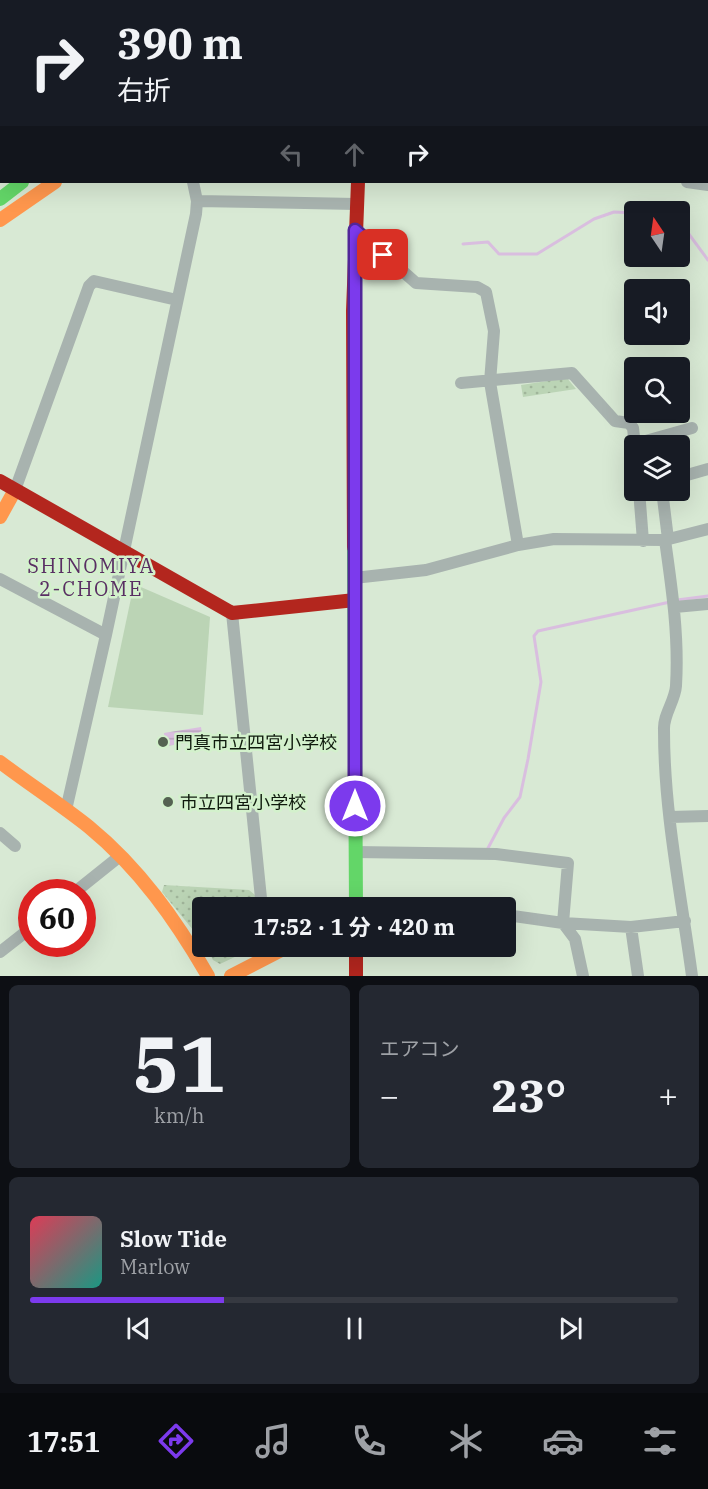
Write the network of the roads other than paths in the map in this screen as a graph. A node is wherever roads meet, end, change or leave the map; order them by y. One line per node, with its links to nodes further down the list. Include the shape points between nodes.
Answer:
1 (18, 183): 6 (main road)
2 (20, 183): 7 (main road)
3 (54, 183): 7 (main road)
4 (193, 183): 8 (street)
5 (358, 183): 9 (main road)
6 (0, 199)
7 (28, 199): 10 (main road)
8 (197, 201): 9 (street); 12 (street)
9 (356, 204): 11 (main road)
10 (0, 220)
11 (355, 230): 13 (street, via 416,283 477,287 486,292 494,332); 30 (main road)
12 (177, 300): 21 (street, via 94,281 88,286); 29 (street)
13 (490, 382): 14 (street); 16 (street, via 572,373 615,421 629,423); 28 (street)
14 (461, 383)
15 (692, 428): 17 (street)
16 (634, 435)
17 (674, 435)
18 (708, 469): 19 (street)
19 (690, 474)
20 (0, 481): 21 (main road)
21 (15, 490): 24 (main road); 29 (main road)
22 (640, 501): 27 (street)
23 (663, 501): 26 (street)
24 (0, 517)
25 (708, 530): 26 (street)
26 (667, 540): 27 (street); 34 (street)
27 (643, 541): 28 (street, via 554,538)
28 (518, 545): 30 (street, via 426,570)
29 (123, 552): 35 (main road); 36 (street)
30 (354, 578): 32 (main road)
31 (0, 579): 36 (street)
32 (355, 600): 35 (main road); 43 (main road)
33 (708, 604): 34 (street)
34 (675, 607): 40 (street, via 676,689 663,726)
35 (232, 613): 46 (street)
36 (106, 635): 38 (street)
37 (0, 762): 38 (main road)
38 (66, 810): 44 (main road)
39 (708, 816): 40 (street)
40 (670, 817): 49 (street)
41 (0, 833): 42 (street)
42 (15, 846)
43 (356, 852): 47 (main road); 50 (street, via 496,854 568,863)
44 (120, 856): 45 (street); 56 (main road, via 185,935)
45 (91, 879)
46 (261, 897)
47 (356, 897)
48 (516, 916): 50 (street)
49 (685, 921): 51 (street); 61 (street)
50 (562, 923): 51 (street); 59 (street, via 575,939)
51 (631, 927): 60 (street)
52 (18, 937): 53 (street)
53 (3, 947)
54 (258, 957): 57 (main road)
55 (356, 957): 58 (main road)
56 (208, 976)
57 (231, 976)
58 (356, 976)
59 (583, 976)
60 (638, 976)
61 (692, 976)

